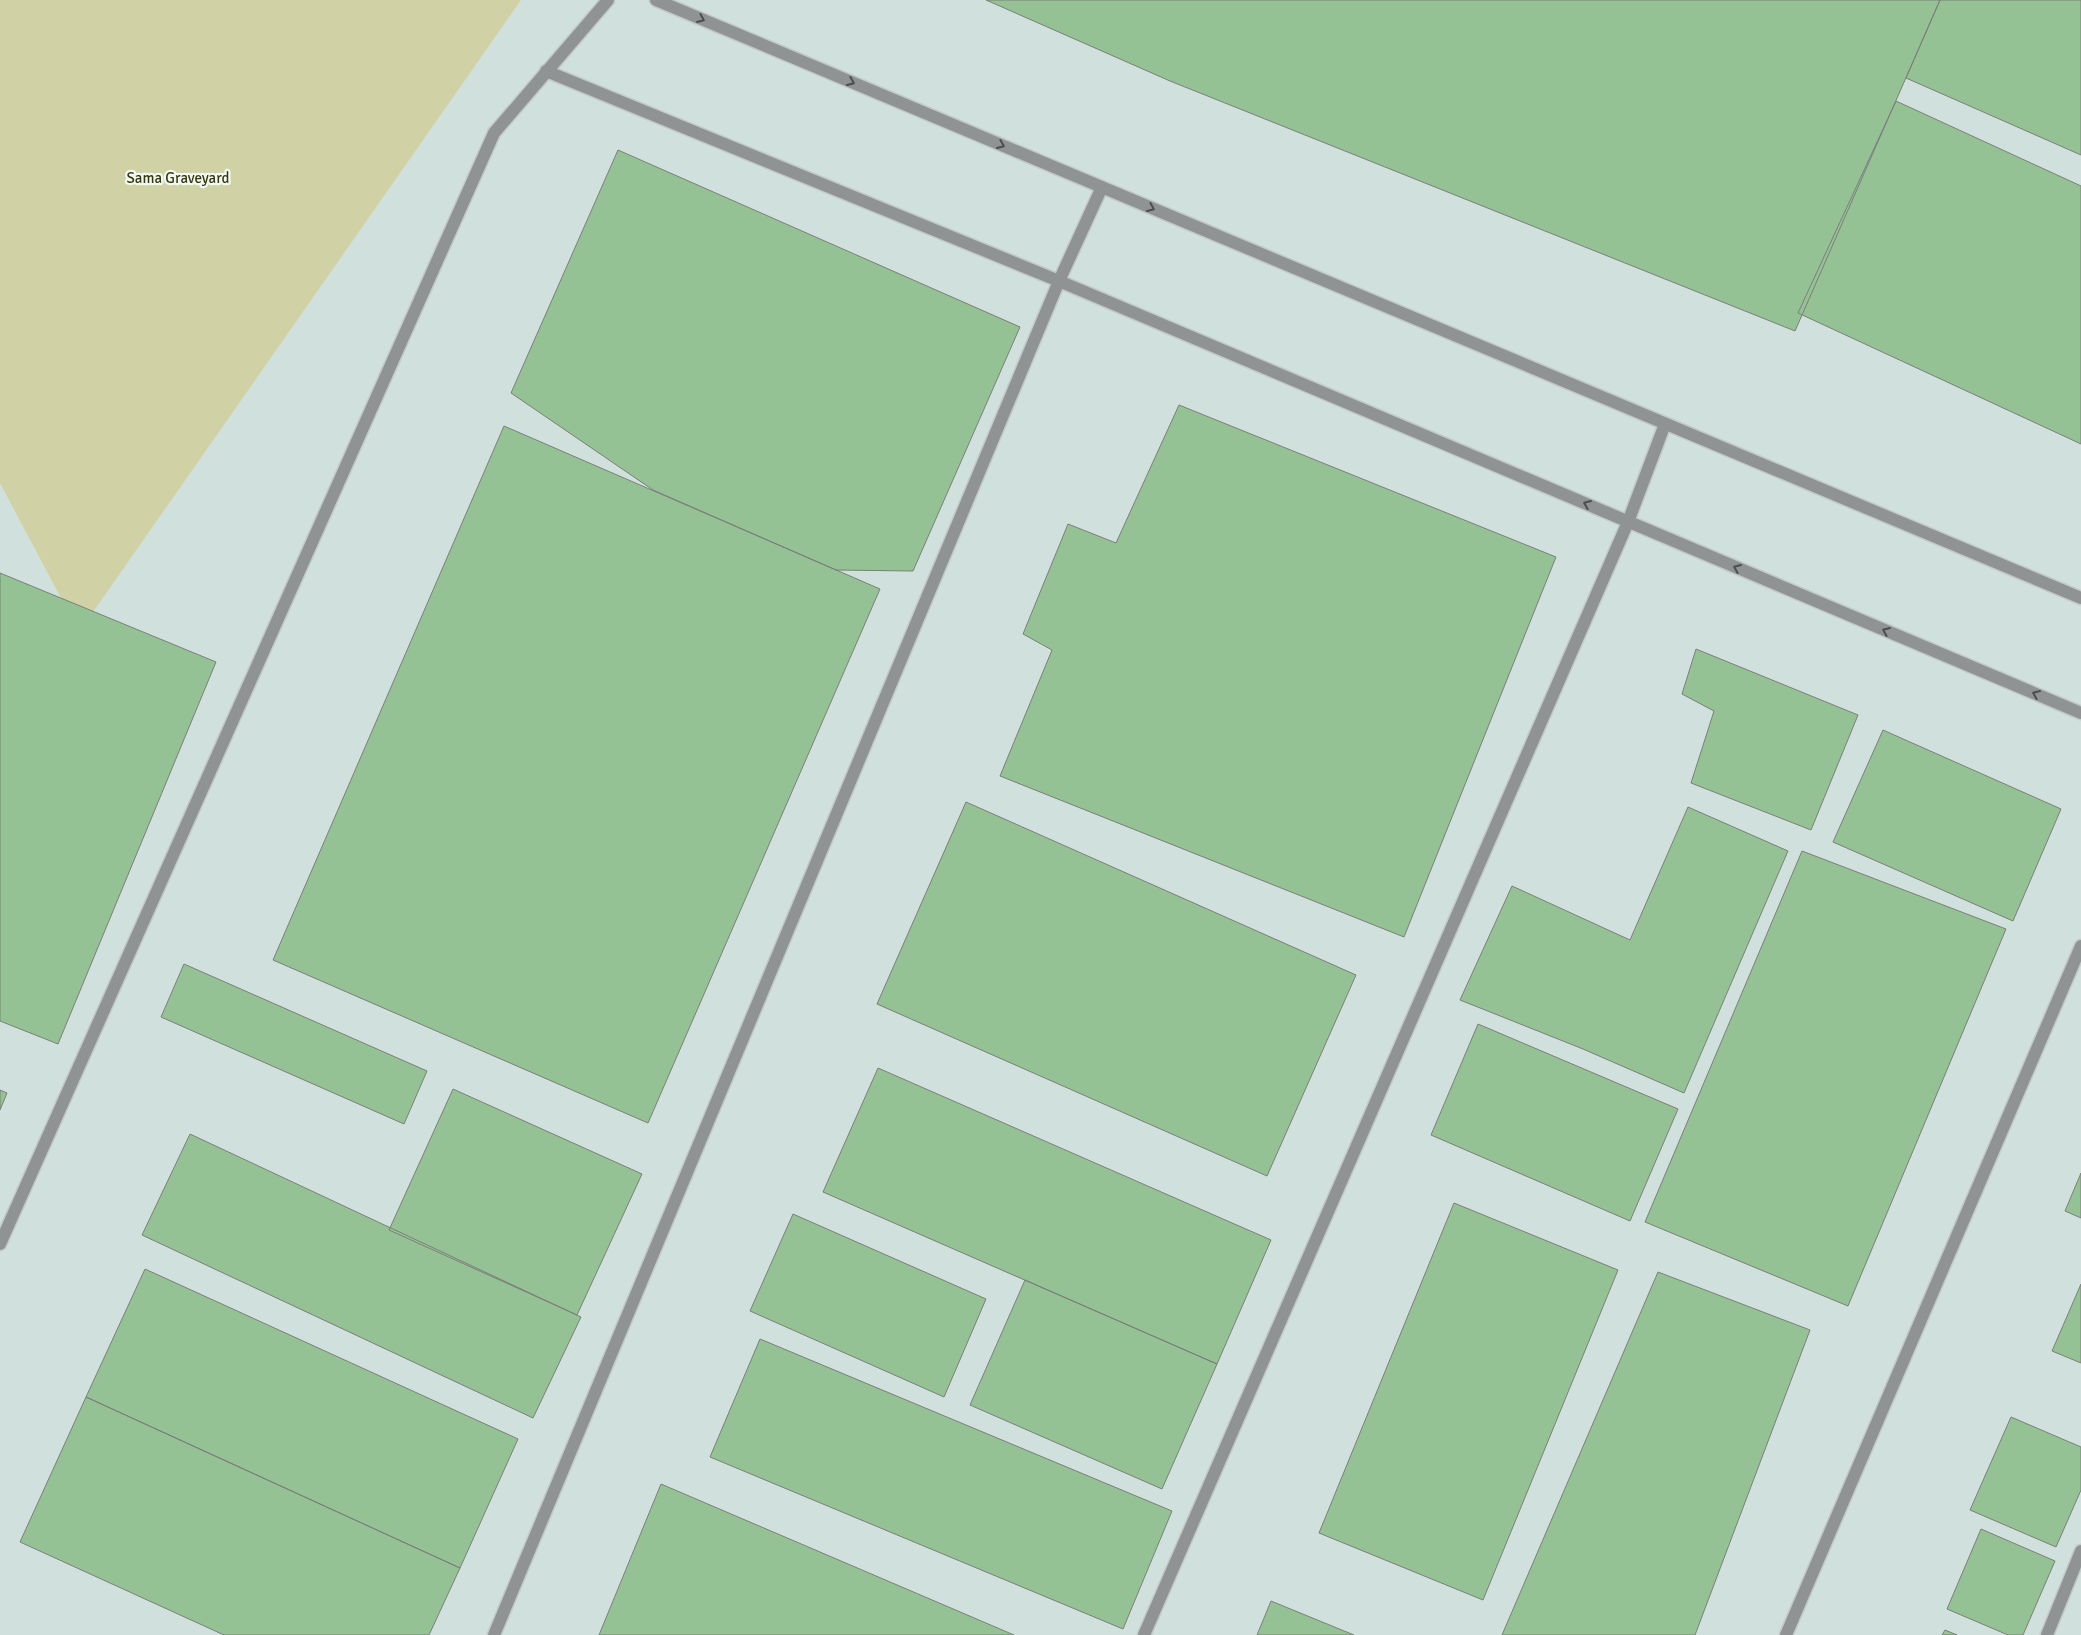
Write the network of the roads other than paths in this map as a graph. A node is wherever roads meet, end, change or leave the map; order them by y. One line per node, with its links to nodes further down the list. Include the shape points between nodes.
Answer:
1 (608, 0): 3 (street)
2 (656, 0): 4 (street, one-way to 4)
3 (546, 71): 5 (street); 11 (street, via 494,133)
4 (1102, 187): 5 (street); 6 (street, one-way to 6)
5 (1059, 281): 7 (street, one-way to 5); 13 (street)
6 (1665, 424): 7 (street); 8 (street)
7 (1628, 522): 9 (street, one-way to 7); 14 (street)
8 (2081, 598)
9 (2081, 713)
10 (2081, 946): 15 (street)
11 (0, 1244)
12 (2081, 1551): 16 (street)
13 (494, 1635)
14 (1144, 1635)
15 (1786, 1635)
16 (2047, 1635)

